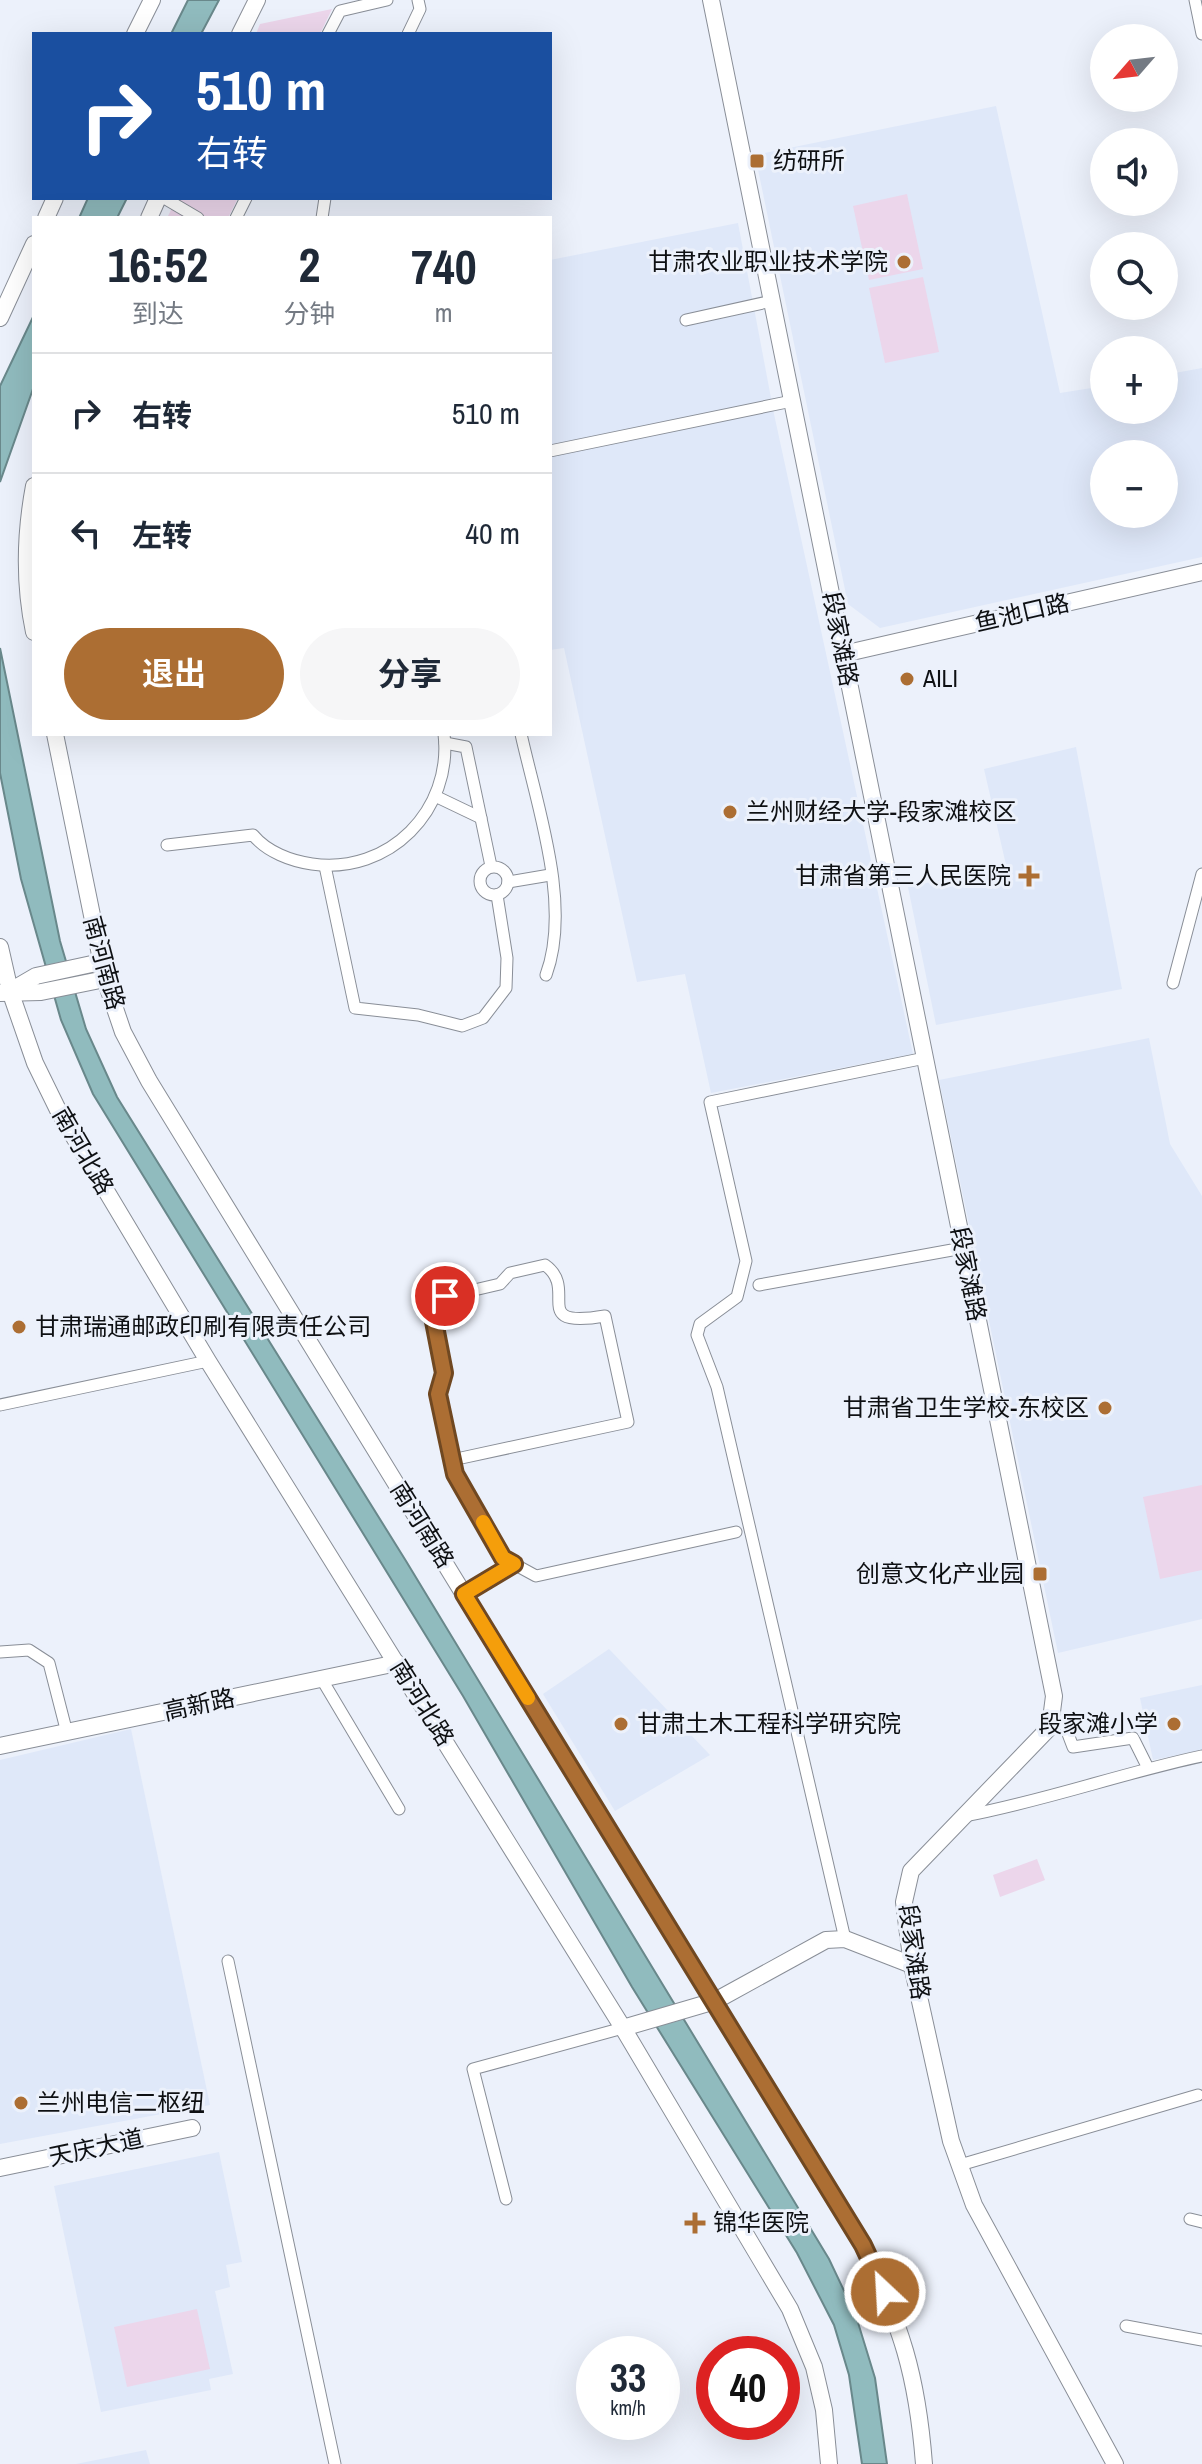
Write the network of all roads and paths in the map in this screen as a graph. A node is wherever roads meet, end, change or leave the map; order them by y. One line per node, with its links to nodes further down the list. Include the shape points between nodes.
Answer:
1 (152, 0): 7 (street)
2 (257, 0): 8 (street)
3 (387, 0): 9 (street, via 340,11)
4 (418, 0): 10 (street, via 420,9)
5 (711, 0): 15 (street, 段家滩路)
6 (1195, 0): 11 (street)
7 (136, 32)
8 (241, 32)
9 (329, 32)
10 (409, 32)
11 (1202, 34)
12 (165, 200): 13 (street)
13 (194, 216)
14 (32, 248): 16 (street)
15 (772, 301): 17 (street); 18 (street, 段家滩路)
16 (0, 318)
17 (686, 320)
18 (792, 401): 19 (street); 24 (street, 段家滩路)
19 (552, 451)
20 (32, 496): 21 (street, via 27,520)
21 (31, 555): 23 (street, via 27,598)
22 (1202, 572): 24 (street, 鱼池口路)
23 (32, 622)
24 (843, 654): 42 (street, 段家滩路)
25 (55, 736): 38 (street, 南河南路)
26 (521, 736): 34 (street)
27 (445, 739): 28 (street, via 443,776); 29 (street, via 466,747)
28 (435, 796): 29 (street); 31 (street, via 403,841 370,860)
29 (481, 818): 32 (street)
30 (167, 845): 31 (street, via 253,835 294,861)
31 (325, 866): 36 (street, via 355,1008 418,1015 450,1025 483,1018 506,988)
32 (491, 866): 35 (street, via 504,870); 36 (street, via 483,871 480,884 484,892)
33 (1202, 874): 40 (street)
34 (550, 875): 35 (street); 39 (street, via 558,923)
35 (508, 882): 36 (street)
36 (497, 895)
37 (0, 947): 41 (street, 南河北路)
38 (94, 972): 41 (street); 50 (street, 南河南路, via 149,1081)
39 (546, 975)
40 (1173, 983)
41 (5, 992): 45 (street, 南河北路, via 59,1112)
42 (925, 1058): 43 (street, 段家滩路); 61 (street, via 710,1102 746,1261 737,1297 700,1324 697,1335 717,1387)
43 (963, 1248): 44 (street); 54 (street, 段家滩路, via 1054,1696)
44 (759, 1285)
45 (208, 1361): 46 (street); 52 (street, 南河北路)
46 (0, 1405)
47 (452, 1460): 47 (street, via 438,1394 444,1373 433,1306 445,1296 500,1284 510,1273 545,1265 554,1274 566,1319 605,1316 628,1422); 49 (street, via 503,1558)
48 (736, 1532): 49 (street, via 536,1576)
49 (514, 1564): 50 (street)
50 (464, 1594): 64 (street, 南河南路)
51 (0, 1652): 55 (street, via 29,1650 49,1663)
52 (397, 1663): 53 (street, 高新路); 65 (street, 南河北路)
53 (321, 1678): 55 (street, 高新路); 59 (street)
54 (1051, 1715): 58 (street, via 1065,1726 1073,1747 1133,1738); 60 (street, 段家滩路, via 1050,1727)
55 (67, 1733): 56 (street, 高新路)
56 (0, 1746)
57 (1202, 1756): 58 (street)
58 (1148, 1768): 60 (street, via 1032,1804)
59 (399, 1809)
60 (964, 1816): 63 (street, 段家滩路, via 911,1871 904,1902)
61 (845, 1939): 63 (street); 64 (street, via 805,1949)
62 (228, 1961): 73 (street)
63 (912, 1965): 68 (street, 段家滩路)
64 (715, 2001): 65 (street); 75 (street, 南河南路, via 863,2245 896,2315 920,2410)
65 (623, 2028): 70 (street, via 473,2069); 74 (street, 南河北路, via 790,2309 814,2367)
66 (1198, 2095): 68 (street)
67 (192, 2128): 69 (street, 天庆大道)
68 (960, 2165): 76 (street, 段家滩路, via 974,2205)
69 (0, 2168)
70 (506, 2199)
71 (1126, 2326): 72 (street)
72 (1202, 2340)
73 (335, 2464)
74 (829, 2464)
75 (924, 2464)
76 (1115, 2464)

